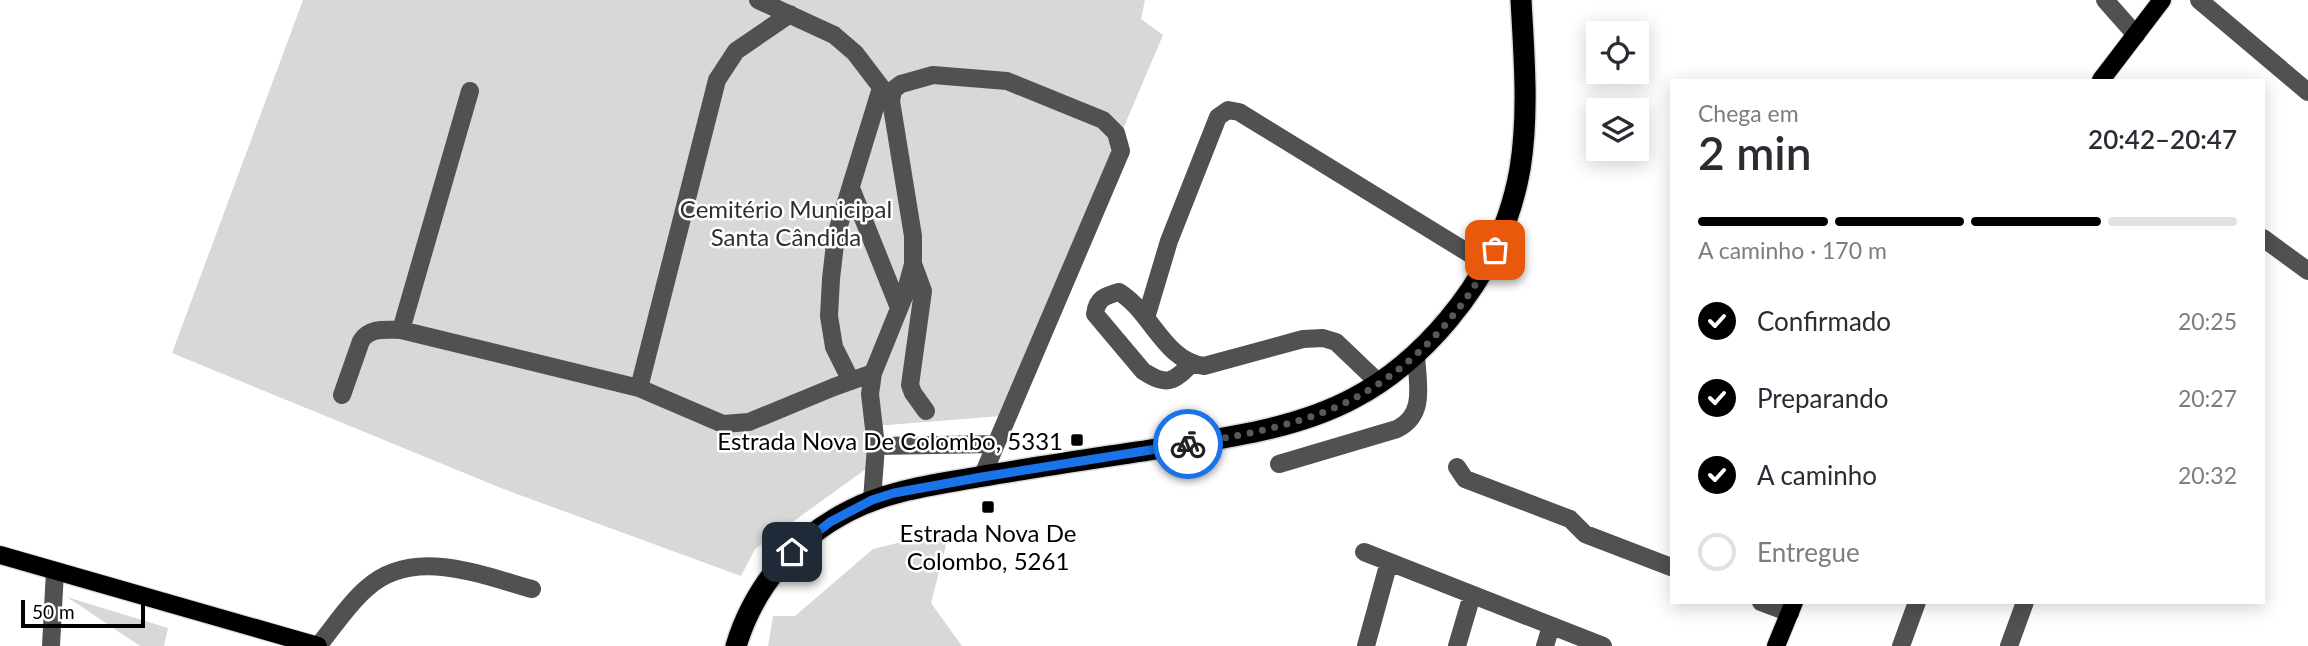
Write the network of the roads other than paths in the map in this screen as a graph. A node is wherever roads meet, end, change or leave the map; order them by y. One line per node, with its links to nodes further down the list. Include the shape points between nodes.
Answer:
1 (758, 0): 6 (street)
2 (1521, 0): 15 (highway, via 1524,134 1512,205)
3 (2105, 0): 7 (street)
4 (2162, 0): 7 (main road)
5 (2199, 0): 10 (street)
6 (790, 15): 11 (street, via 834,35 855,53); 25 (street, via 736,51 718,80)
7 (2136, 35): 8 (main road)
8 (2102, 79)
9 (470, 91): 19 (street)
10 (2308, 92)
11 (886, 94): 12 (street); 14 (street, via 913,236); 28 (street, via 901,84 933,75 1007,82 1103,120 1116,133 1121,151)
12 (850, 188): 17 (street); 23 (street, via 836,235 829,316 834,347)
13 (2265, 239): 16 (street)
14 (913, 264): 17 (street); 27 (street, via 923,291 910,385)
15 (1488, 265): 18 (street, via 1239,112 1228,110 1218,117 1169,241); 20 (highway, via 1463,303)
16 (2308, 271)
17 (899, 308): 22 (street)
18 (1146, 318): 21 (street, via 1176,354); 21 (street, via 1119,292 1104,296 1096,305 1095,314 1143,372 1168,381 1178,378)
19 (401, 330): 25 (street); 26 (street, via 366,334)
20 (1416, 354): 24 (highway); 30 (street, via 1417,405 1408,424)
21 (1191, 364): 24 (street, via 1204,366 1303,339 1323,338 1336,342)
22 (873, 373): 23 (street); 29 (street, via 870,394)
23 (851, 381): 25 (street, via 749,422 723,424)
24 (1379, 383): 32 (highway, via 1316,414 1258,431)
25 (639, 388)
26 (342, 395)
27 (926, 411)
28 (994, 444): 29 (street); 32 (street)
29 (876, 446): 33 (street)
30 (1279, 464)
31 (1457, 467): 37 (street, via 1465,479 1570,519 1585,534)
32 (982, 477): 33 (highway)
33 (872, 500): 48 (highway, via 830,522 792,552 755,600)
34 (1364, 552): 36 (street)
35 (0, 555): 38 (main road)
36 (1389, 562): 40 (street); 49 (street)
37 (1670, 567)
38 (55, 571): 46 (street); 47 (main road)
39 (533, 589): 47 (street, via 453,568 400,570 366,588)
40 (1472, 595): 45 (street); 50 (street)
41 (1773, 604): 44 (street)
42 (1916, 604): 54 (street)
43 (2024, 604): 55 (street)
44 (1792, 607): 53 (main road)
45 (1551, 626): 51 (street); 52 (street)
46 (51, 646)
47 (318, 646)
48 (736, 646)
49 (1366, 646)
50 (1457, 646)
51 (1545, 646)
52 (1603, 646)
53 (1776, 646)
54 (1900, 646)
55 (2009, 646)

